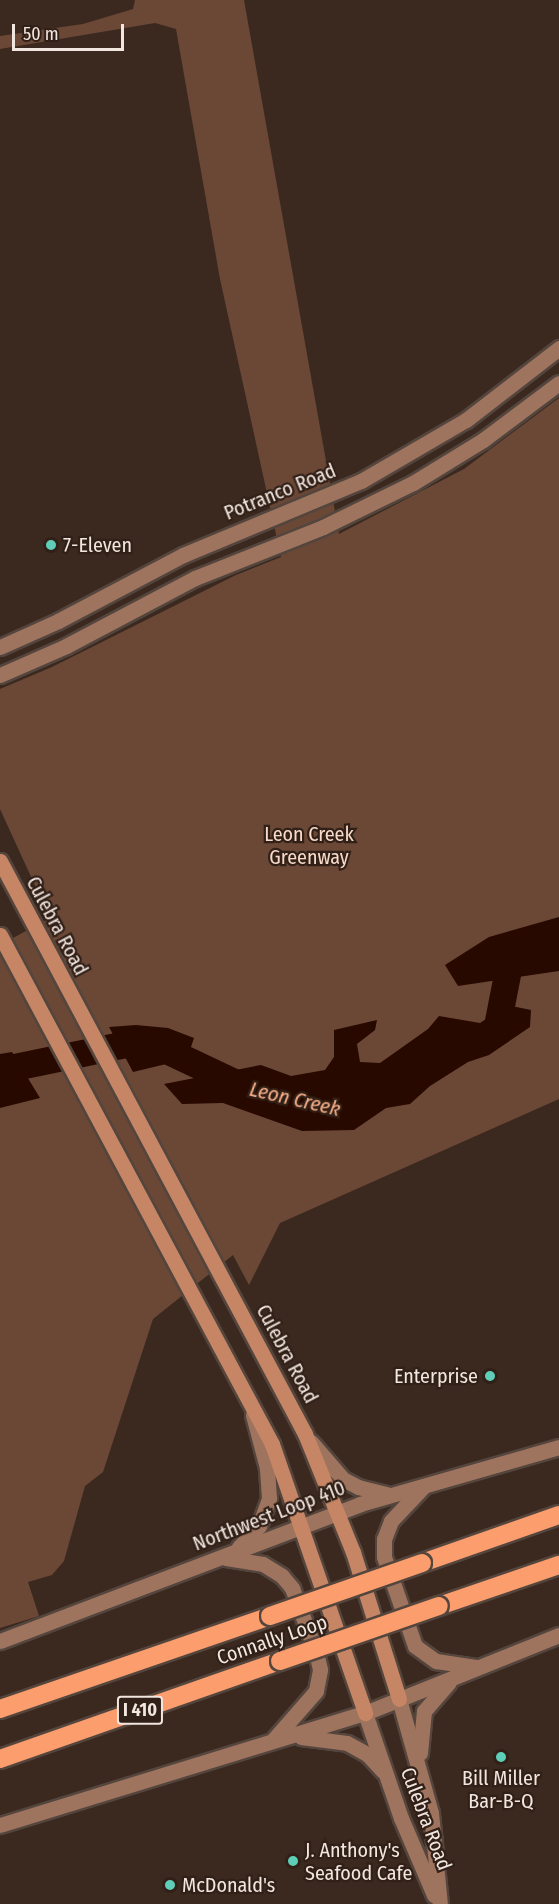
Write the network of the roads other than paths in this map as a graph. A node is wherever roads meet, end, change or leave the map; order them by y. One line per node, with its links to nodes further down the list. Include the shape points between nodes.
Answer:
1 (559, 348): 3 (main road, Potranco Road, via 466,420)
2 (559, 383): 4 (main road, via 483,440)
3 (361, 480): 4 (main road); 5 (main road, Potranco Road, via 183,555)
4 (373, 504): 6 (main road, via 195,578 72,644)
5 (0, 647)
6 (0, 675)
7 (0, 861): 10 (main road, Culebra Road)
8 (0, 935): 9 (main road, Culebra Road)
9 (249, 1401): 16 (main road, Culebra Road, via 272,1444); 17 (main road, via 267,1468 269,1498 255,1532)
10 (305, 1434): 13 (main road, via 343,1479 366,1490); 14 (main road, Culebra Road)
11 (559, 1447): 12 (main road, Northwest Loop 410)
12 (428, 1484): 13 (main road, Northwest Loop 410); 21 (main road, via 391,1521 384,1539 384,1557 415,1646 436,1661)
13 (390, 1494): 14 (main road, Northwest Loop 410)
14 (338, 1513): 16 (main road, Northwest Loop 410); 23 (main road, Culebra Road, via 387,1652)
15 (559, 1515): 24 (highway, Connally Loop / I 410, bridge)
16 (302, 1526): 17 (main road, Northwest Loop 410); 25 (main road, Culebra Road)
17 (218, 1559): 20 (main road, Northwest Loop 410); 26 (main road, via 255,1561 282,1576 292,1588 316,1652 320,1670 316,1691)
18 (559, 1565): 27 (highway, Connally Loop / I 410, bridge)
19 (559, 1635): 21 (main road)
20 (0, 1641)
21 (478, 1667): 22 (main road)
22 (459, 1676): 23 (main road); 29 (main road, via 440,1690 422,1717 419,1737)
23 (399, 1699): 25 (main road); 29 (main road, Culebra Road)
24 (0, 1709)
25 (365, 1713): 26 (main road); 28 (main road, Culebra Road)
26 (271, 1741): 28 (main road, via 302,1737 339,1741 367,1754); 30 (main road)
27 (0, 1759)
28 (387, 1777): 31 (main road, Culebra Road)
29 (424, 1780): 31 (main road, Culebra Road)
30 (0, 1825)
31 (439, 1904)

